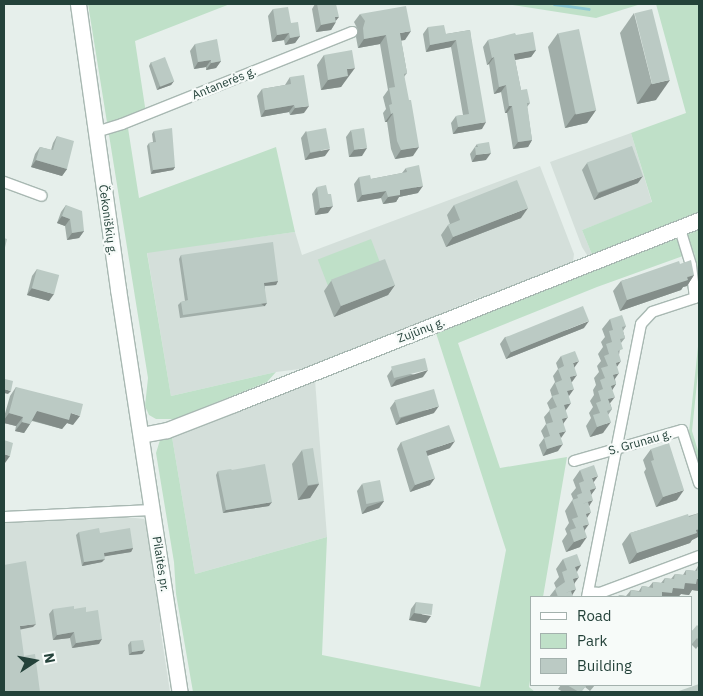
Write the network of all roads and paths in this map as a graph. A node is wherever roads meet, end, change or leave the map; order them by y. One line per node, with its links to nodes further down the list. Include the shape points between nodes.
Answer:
1 (78, 4): 3 (main road, Čekoniškių g.)
2 (352, 32): 3 (street, Antanerės g.)
3 (96, 132): 8 (main road, Čekoniškių g.)
4 (4, 182): 5 (street)
5 (42, 196)
6 (699, 220): 7 (main road, Zujūnų g.)
7 (680, 228): 8 (main road, Zujūnų g., via 210,414 167,430); 9 (street, via 691,265 695,298 652,312 641,324)
8 (141, 435): 12 (main road, Pilaitės pr.)
9 (615, 449): 10 (street, S. Grunau g.); 11 (street, S. Grunau g., via 682,430); 15 (street)
10 (574, 462)
11 (699, 483)
12 (152, 510): 13 (street); 16 (main road, Pilaitės pr.)
13 (4, 517)
14 (699, 556): 15 (street)
15 (587, 595)
16 (180, 692)

